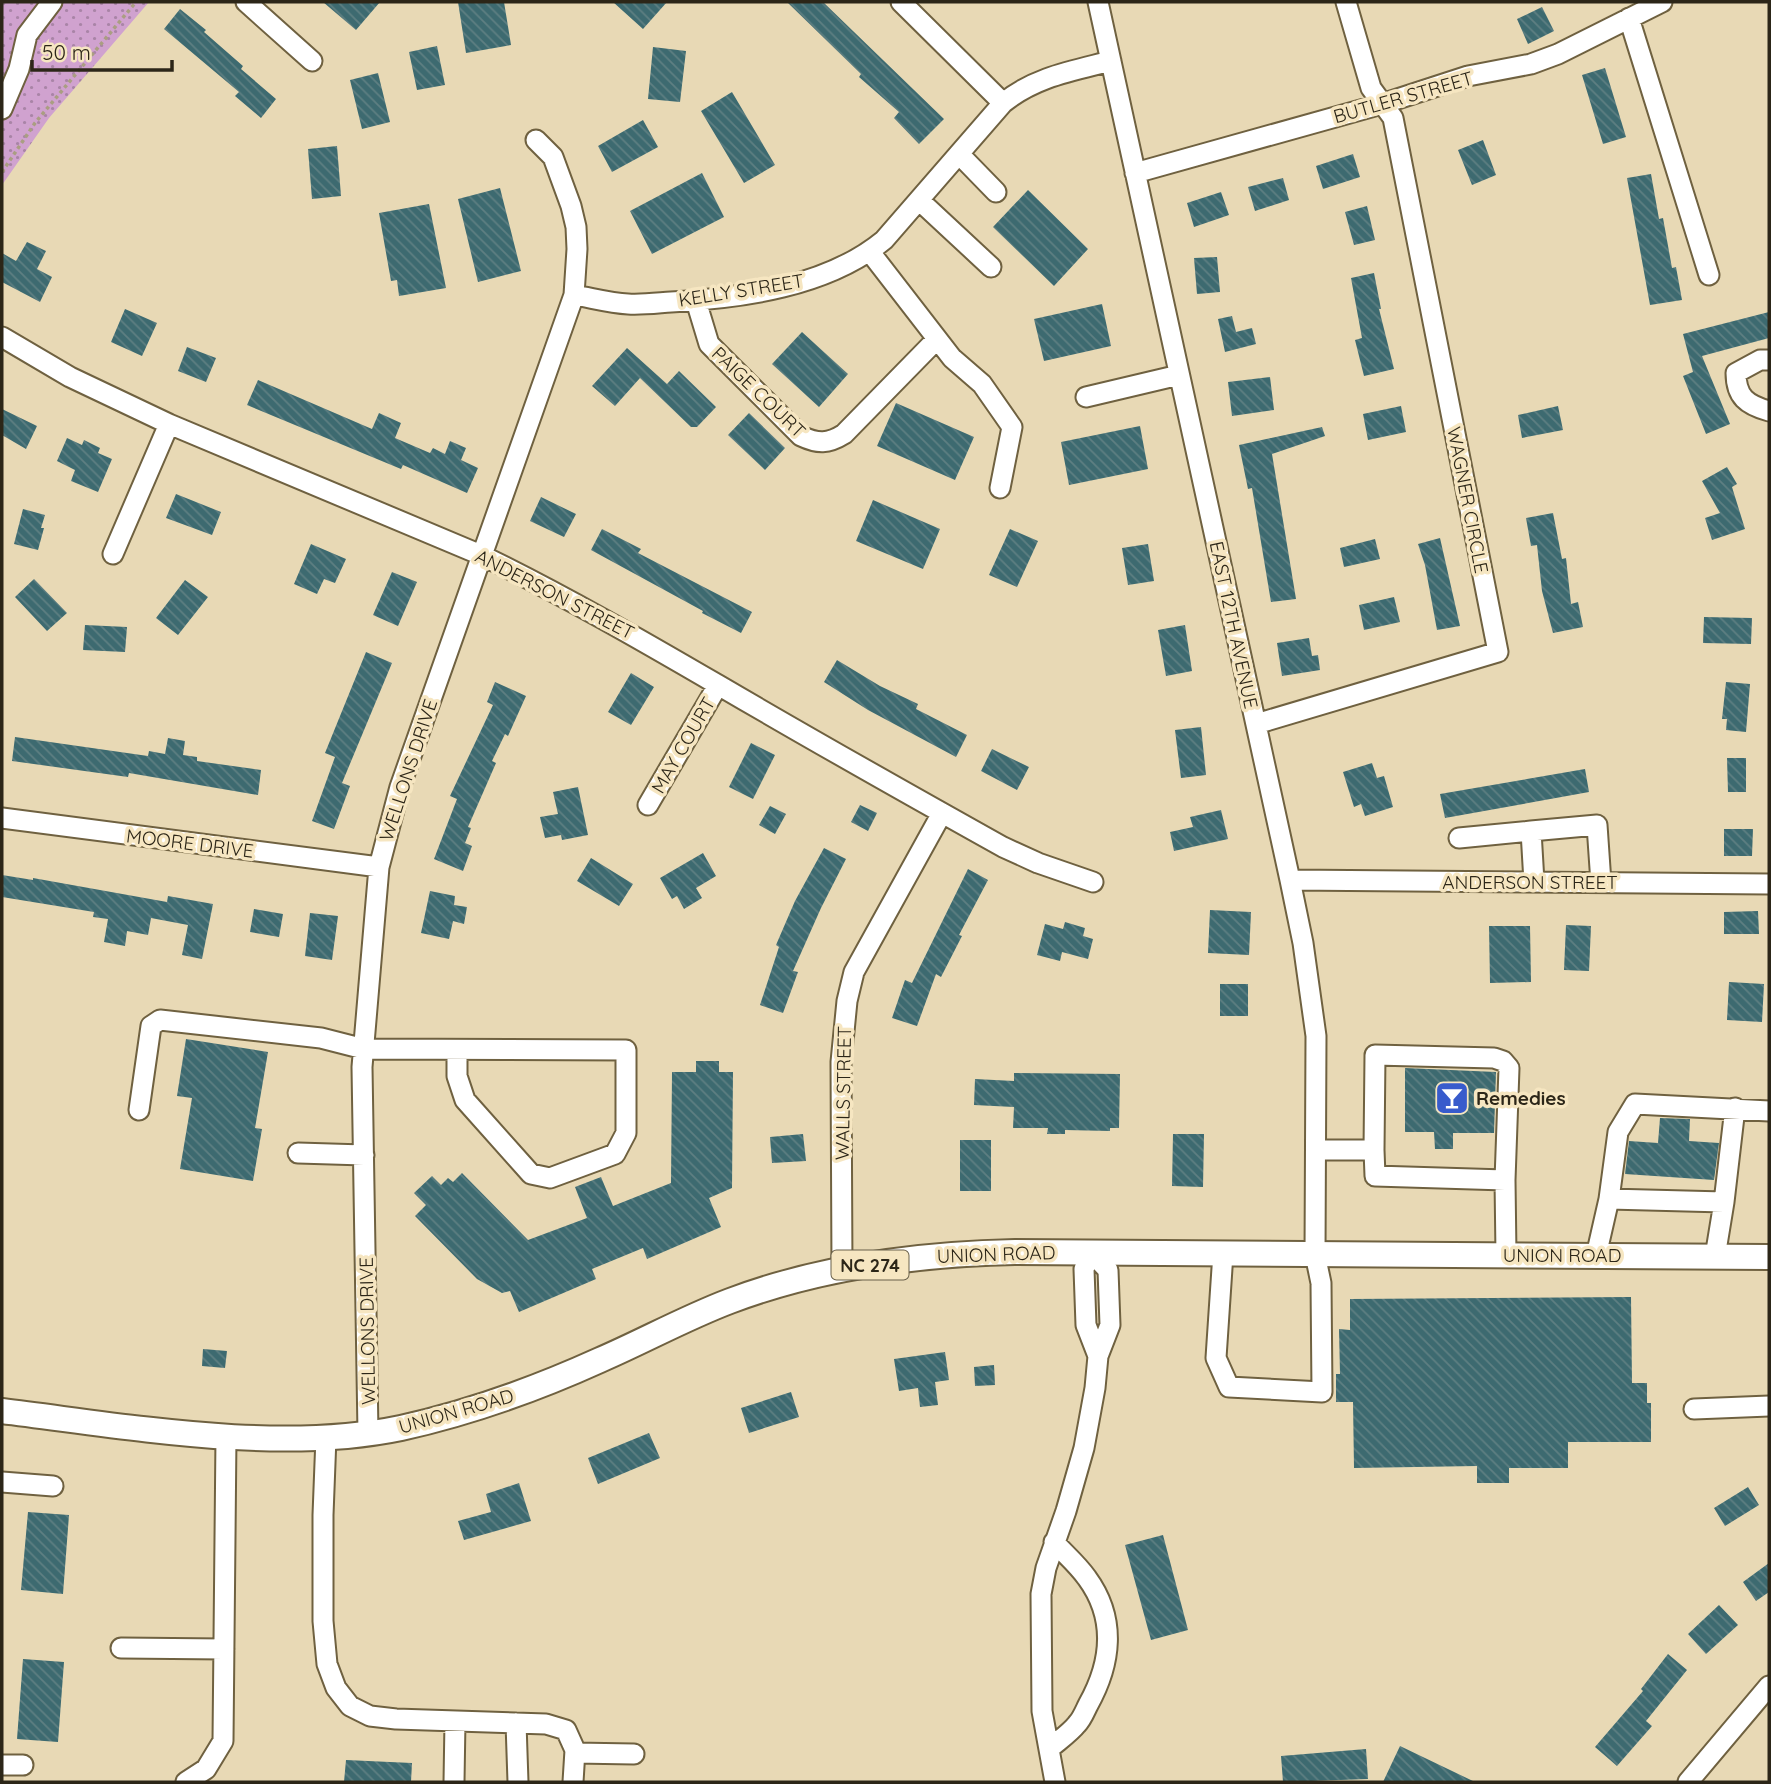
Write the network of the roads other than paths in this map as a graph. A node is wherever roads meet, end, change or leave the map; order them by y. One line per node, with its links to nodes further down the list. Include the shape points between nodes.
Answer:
1 (52, 2): 11 (street, via 27,35)
2 (246, 2): 7 (street)
3 (901, 2): 9 (street)
4 (1098, 2): 8 (street, EAST 12TH AVENUE)
5 (1346, 2): 10 (street, via 1371,88)
6 (1645, 8): 10 (street, BUTLER STREET, via 1531,64 1468,76); 19 (street)
7 (312, 61)
8 (1111, 61): 9 (street, KELLY STREET, via 1036,81); 14 (street, EAST 12TH AVENUE)
9 (1003, 103): 13 (street, KELLY STREET)
10 (1382, 103): 14 (street, BUTLER STREET); 33 (street, WAGNER CIRCLE, via 1393,118 1498,652)
11 (2, 109)
12 (536, 140): 20 (street, WELLONS DRIVE, via 552,157 571,206 577,248)
13 (960, 154): 15 (street); 16 (street, KELLY STREET)
14 (1135, 173): 25 (street, EAST 12TH AVENUE)
15 (996, 192)
16 (920, 201): 17 (street, KELLY STREET); 18 (street)
17 (870, 252): 21 (street, KELLY STREET, via 821,276); 23 (street)
18 (991, 267)
19 (1709, 275)
20 (575, 295): 21 (street, KELLY STREET, via 629,304); 31 (street, WELLONS DRIVE)
21 (696, 301): 23 (street, PAIGE COURT, via 709,344 801,436 816,443 832,442 844,434)
22 (2, 337): 28 (street, ANDERSON STREET, via 70,377)
23 (937, 339): 29 (street, via 982,384 1012,428)
24 (1769, 360): 27 (street, via 1735,373 1736,387 1745,400)
25 (1179, 375): 26 (street); 33 (street, EAST 12TH AVENUE)
26 (1086, 397)
27 (1769, 411)
28 (169, 424): 30 (street); 31 (street, ANDERSON STREET)
29 (1000, 488)
30 (113, 554)
31 (481, 555): 32 (street, ANDERSON STREET, via 642,639); 39 (street, WELLONS DRIVE, via 400,787)
32 (718, 685): 34 (street, MAY COURT); 35 (street, ANDERSON STREET)
33 (1256, 724): 40 (street, EAST 12TH AVENUE)
34 (648, 805)
35 (943, 813): 41 (street, ANDERSON STREET, via 1038,863); 64 (street, WALLS STREET, via 854,972 847,1001 841,1062)
36 (2, 818): 39 (street, MOORE DRIVE)
37 (1531, 831): 38 (street); 42 (street); 43 (street, via 1597,825)
38 (1459, 838)
39 (379, 867): 45 (street, WELLONS DRIVE)
40 (1290, 880): 42 (street, ANDERSON STREET); 50 (street, EAST 12TH AVENUE, via 1316,1036)
41 (1093, 882)
42 (1534, 882): 43 (street, ANDERSON STREET)
43 (1601, 883): 44 (street, ANDERSON STREET)
44 (1769, 884)
45 (364, 1049): 46 (street); 48 (street, via 321,1038 159,1020 151,1026); 53 (street, WELLONS DRIVE)
46 (457, 1049): 46 (street, via 626,1050 626,1133 615,1154 550,1178 531,1174 465,1101 457,1076)
47 (1735, 1108): 49 (street); 55 (street, via 1635,1104 1618,1132); 56 (street)
48 (139, 1110)
49 (1769, 1111)
50 (1317, 1150): 51 (street); 59 (street, EAST 12TH AVENUE)
51 (1374, 1150): 54 (street, via 1375,1176); 54 (street, via 1375,1055 1494,1058 1509,1068)
52 (298, 1153): 53 (street)
53 (364, 1155): 68 (street, WELLONS DRIVE)
54 (1506, 1180): 60 (street)
55 (1609, 1199): 56 (street); 61 (street)
56 (1724, 1202): 62 (street)
57 (1091, 1252): 58 (main road, UNION ROAD / NC 274); 64 (main road, UNION ROAD / NC 274, via 979,1252); 73 (street, via 1108,1270 1110,1325 1098,1356 1084,1448)
58 (1223, 1253): 59 (main road, UNION ROAD / NC 274); 59 (street, EAST 12TH AVENUE, via 1216,1358 1229,1387 1322,1392 1321,1283)
59 (1315, 1254): 60 (main road, UNION ROAD / NC 274)
60 (1506, 1255): 61 (main road, UNION ROAD / NC 274)
61 (1597, 1256): 62 (main road, UNION ROAD / NC 274)
62 (1715, 1256): 63 (main road, UNION ROAD / NC 274)
63 (1769, 1257)
64 (842, 1270): 68 (main road, UNION ROAD / NC 274, via 731,1301 600,1361 484,1405)
65 (1769, 1406): 66 (street)
66 (1694, 1409)
67 (2, 1410): 69 (main road, UNION ROAD / NC 274)
68 (368, 1433): 70 (main road, UNION ROAD / NC 274)
69 (226, 1436): 70 (main road, UNION ROAD / NC 274); 75 (street)
70 (326, 1437): 77 (street, via 323,1621 327,1664 336,1688 351,1706 370,1716)
71 (2, 1482): 72 (street)
72 (53, 1486)
73 (1054, 1542): 79 (street, via 1041,1594 1042,1711); 79 (street, via 1095,1590 1108,1635 1100,1683 1077,1724)
74 (121, 1648): 75 (street)
75 (224, 1648): 84 (street, via 223,1741 206,1769)
76 (1769, 1686): 89 (street)
77 (455, 1721): 78 (street); 85 (street)
78 (516, 1723): 80 (street, via 566,1730); 86 (street)
79 (1049, 1749): 88 (street)
80 (575, 1753): 81 (street); 87 (street)
81 (634, 1754)
82 (2, 1765): 83 (street)
83 (23, 1765)
84 (186, 1782)
85 (454, 1782)
86 (517, 1782)
87 (573, 1782)
88 (1055, 1782)
89 (1688, 1782)

